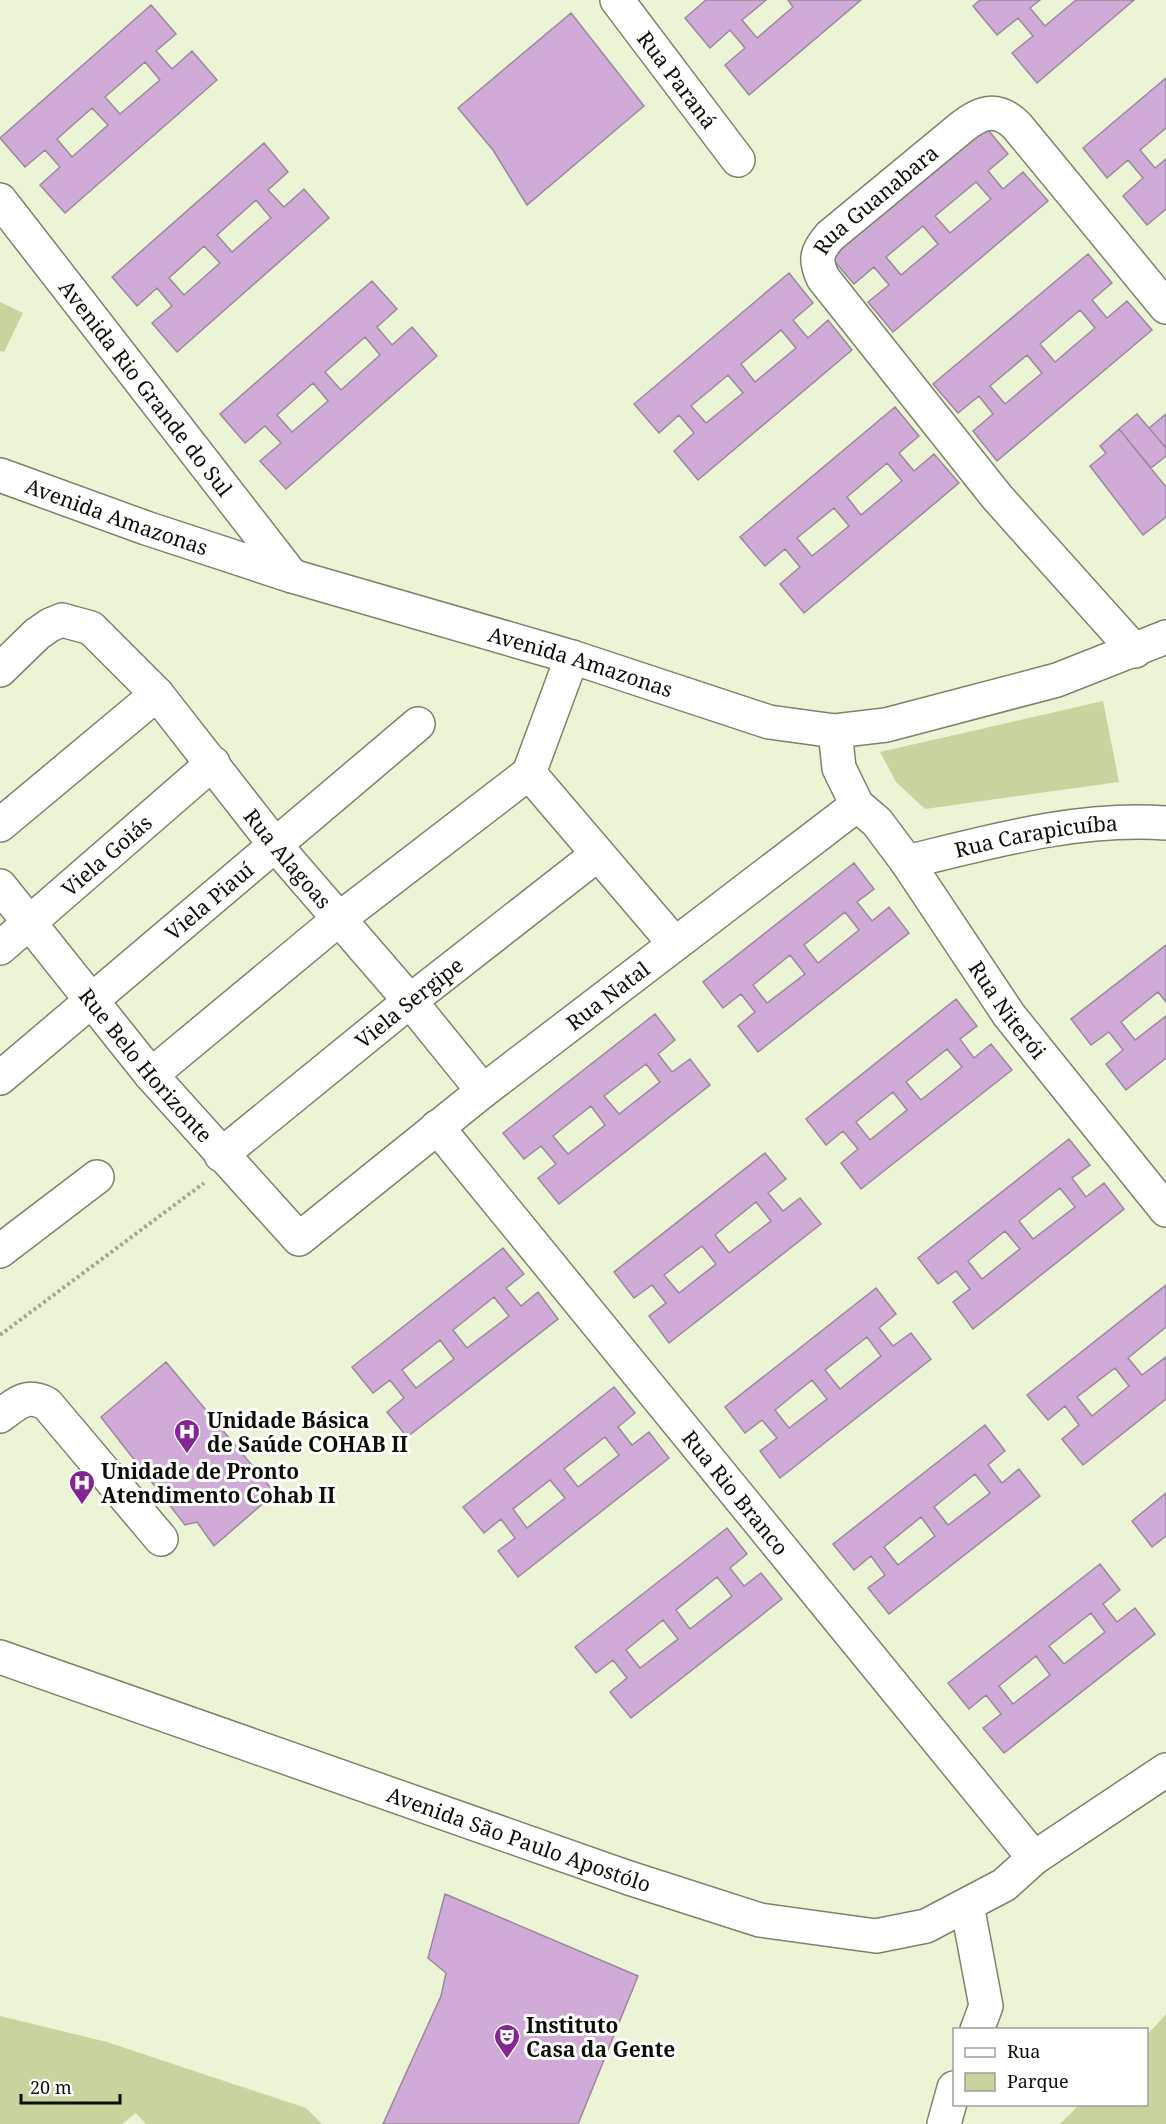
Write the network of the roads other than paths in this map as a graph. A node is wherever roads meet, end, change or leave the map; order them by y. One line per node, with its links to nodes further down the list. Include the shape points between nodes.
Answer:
1 (617, 0): 2 (street, Rua Paraná)
2 (738, 160)
3 (0, 200): 6 (street, Avenida Rio Grande do Sul)
4 (1166, 307): 8 (street, Rua Guanabara, via 1017,126 996,112 979,116 962,127 831,236 819,248 817,257 823,278 997,497)
5 (0, 475): 6 (street, Avenida Amazonas)
6 (291, 576): 9 (street, Avenida Amazonas)
7 (1166, 637): 8 (street, Avenida Amazonas)
8 (1135, 651): 13 (street, Avenida Amazonas, via 1057,680 886,725)
9 (572, 657): 13 (street, Avenida Amazonas, via 769,722); 15 (street)
10 (0, 670): 11 (street, Rua Alagoas, via 37,634 62,620 91,628)
11 (158, 694): 14 (street, Rua Alagoas); 18 (street)
12 (418, 724): 19 (street, Viela Piauí)
13 (835, 731): 16 (street, via 839,768)
14 (213, 763): 19 (street, Rua Alagoas); 24 (street, Viela Goiás)
15 (529, 773): 20 (street); 23 (street)
16 (857, 806): 21 (street, Rua Niterói, via 877,822); 25 (street, Rua Natal)
17 (1166, 823): 21 (street, Rua Carapicuíba, via 1053,827)
18 (0, 825)
19 (276, 846): 23 (street, Rua Alagoas); 28 (street, Viela Piauí)
20 (598, 854): 25 (street); 27 (street, Viela Sergipe)
21 (907, 862): 35 (street, Rua Niterói, via 1009,1015)
22 (0, 886): 24 (street, Rue Belo Horizonte)
23 (339, 919): 27 (street, Rua Alagoas); 29 (street)
24 (31, 924): 26 (street, Viela Goiás); 28 (street, Rue Belo Horizonte)
25 (675, 944): 31 (street, Rua Natal)
26 (0, 948)
27 (410, 1000): 31 (street, Rua Alagoas); 33 (street, Viela Sergipe)
28 (93, 1002): 29 (street, Rue Belo Horizonte); 30 (street, Viela Piauí)
29 (151, 1075): 33 (street, Rue Belo Horizonte)
30 (0, 1078)
31 (483, 1091): 32 (street, Rua Natal)
32 (436, 1127): 36 (street, Rua Natal); 42 (street, Rua Rio Branco)
33 (225, 1160): 36 (street, Rue Belo Horizonte)
34 (97, 1177): 37 (street)
35 (1166, 1210)
36 (299, 1239)
37 (0, 1251)
38 (0, 1416): 39 (street, via 27,1398 47,1404)
39 (161, 1539)
40 (1, 1656): 43 (street, Avenida São Paulo Apostólo, via 629,1878 760,1920 876,1936 926,1926)
41 (1166, 1770): 42 (street, Avenida São Paulo Apostólo)
42 (1034, 1858): 43 (street, Avenida São Paulo Apostólo, via 1004,1885)
43 (967, 1905): 44 (street, via 986,2006)
44 (978, 2028)
45 (953, 2092): 46 (street)
46 (945, 2124)

